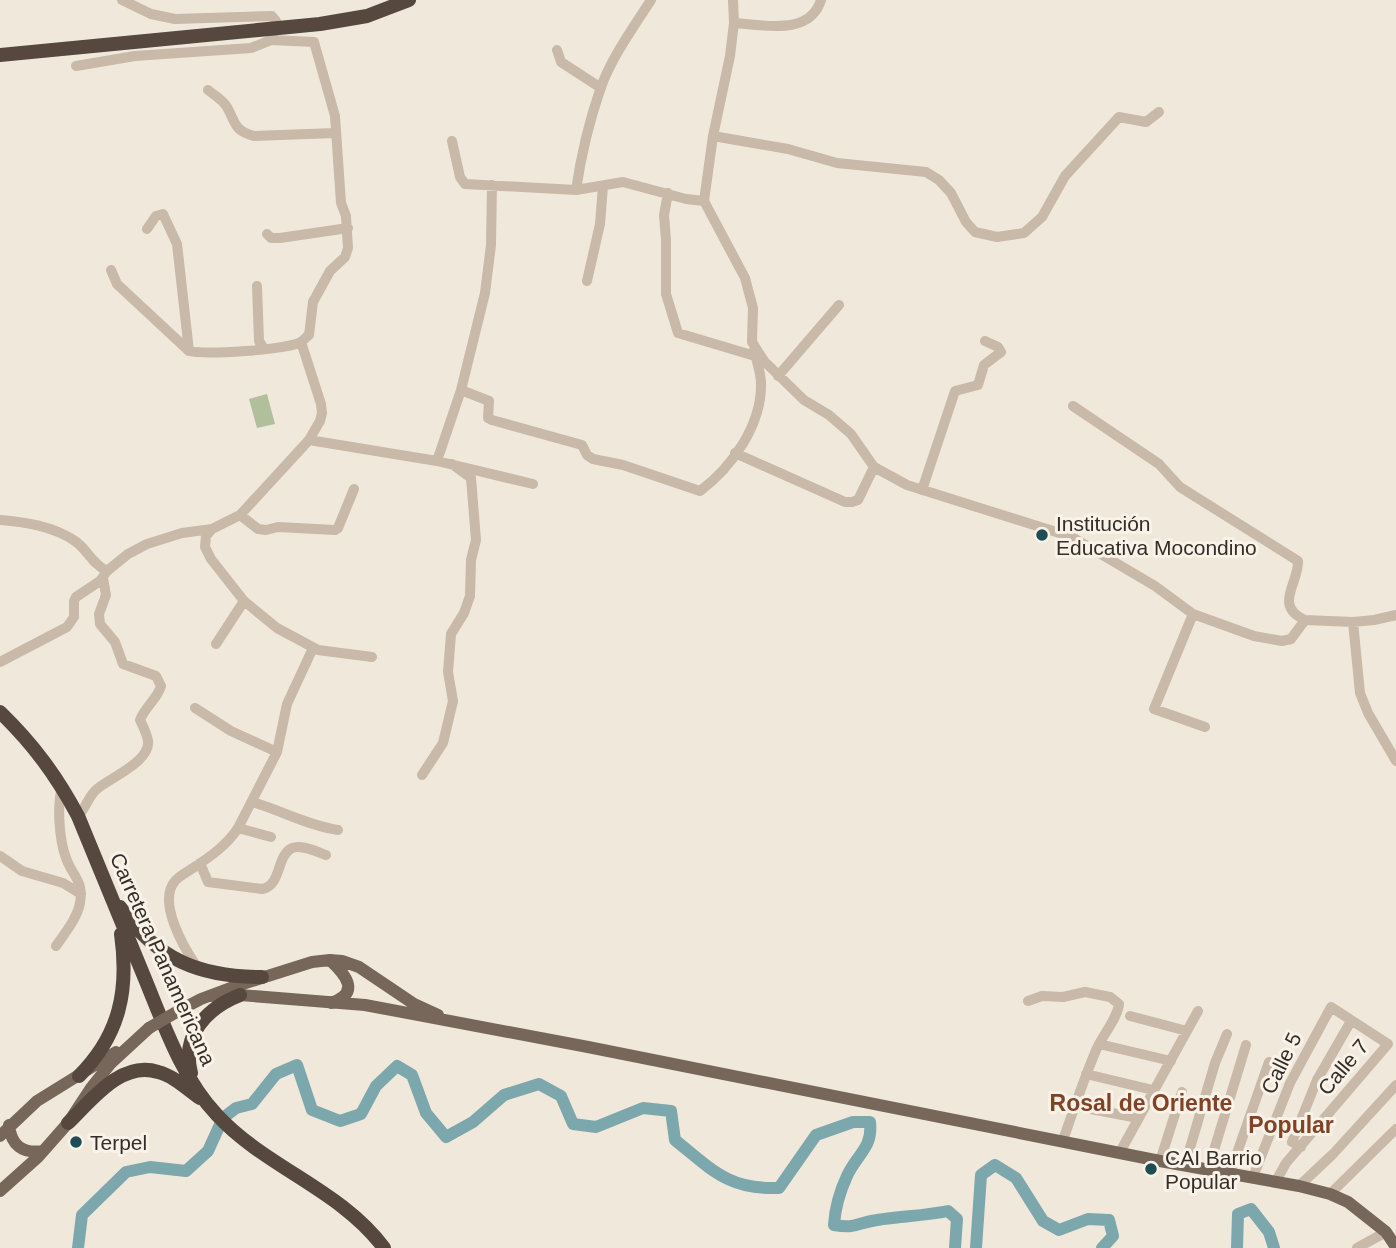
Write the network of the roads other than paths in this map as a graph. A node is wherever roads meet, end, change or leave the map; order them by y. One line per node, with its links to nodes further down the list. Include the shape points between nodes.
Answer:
1 (122, 0): 7 (street, via 175,19 272,16 276,21)
2 (409, 0): 7 (highway, via 367,16)
3 (651, 0): 11 (street)
4 (733, 0): 6 (street)
5 (821, 0): 6 (street, via 812,18 797,25)
6 (734, 23): 15 (street)
7 (273, 34): 9 (highway); 10 (street, via 251,48 135,56); 14 (street, via 314,42 335,116)
8 (556, 50): 11 (street, via 561,62)
9 (0, 55)
10 (76, 66)
11 (601, 88): 19 (street)
12 (208, 90): 14 (street, via 246,134)
13 (1159, 112): 15 (street, via 1146,122 1119,117 1065,176 1041,217 1024,233 997,237 975,232 951,193 926,172 838,163)
14 (335, 133): 22 (street, via 341,203)
15 (713, 136): 21 (street)
16 (452, 141): 17 (street, via 465,184)
17 (492, 186): 19 (street); 36 (street, via 490,267)
18 (603, 186): 19 (street); 20 (street, via 623,182); 26 (street)
19 (576, 190)
20 (668, 193): 21 (street); 34 (street, via 664,215 666,294 678,333)
21 (704, 201): 31 (street, via 745,278 753,308)
22 (348, 228): 24 (street, via 280,238); 30 (street, via 345,257 330,271 313,302 309,335)
23 (147, 229): 33 (street, via 163,214 177,244)
24 (267, 234)
25 (111, 270): 33 (street, via 117,284)
26 (587, 281)
27 (257, 286): 32 (street, via 259,341)
28 (839, 305): 35 (street)
29 (985, 341): 45 (street, via 1001,352 985,365 978,385 955,391)
30 (301, 342): 32 (street); 38 (street, via 322,413)
31 (752, 342): 34 (street); 35 (street)
32 (264, 349): 33 (street)
33 (189, 351)
34 (755, 356): 39 (street, via 761,382 757,417)
35 (778, 376): 42 (street, via 851,434)
36 (461, 390): 39 (street, via 489,401 488,418 492,420 582,445 593,459 690,489 700,491 707,486); 40 (street)
37 (1073, 406): 53 (street, via 1159,464 1180,487 1298,561 1289,607)
38 (309, 440): 40 (street); 46 (street)
39 (735, 453): 42 (street, via 845,502 858,500)
40 (437, 461): 41 (street)
41 (452, 464): 43 (street); 64 (street, via 471,478 476,540 470,596 451,634 448,671 453,701 443,743)
42 (874, 467): 45 (street)
43 (533, 484)
44 (354, 489): 46 (street, via 335,530 258,529)
45 (922, 490): 51 (street, via 1072,537)
46 (240, 514): 48 (street)
47 (0, 520): 49 (street, via 30,522 74,540)
48 (212, 528): 49 (street, via 147,544); 50 (street, via 205,547)
49 (105, 575): 58 (street, via 76,597 74,617 66,627); 67 (street, via 100,624 115,642 123,664 156,676 161,686 141,720 148,740 146,751 126,772 94,791)
50 (244, 601): 55 (street); 56 (street, via 277,628)
51 (1193, 614): 53 (street, via 1282,641 1292,639); 61 (street, via 1154,709)
52 (1396, 615): 54 (street)
53 (1305, 620): 54 (street)
54 (1353, 622): 63 (street, via 1360,693)
55 (216, 644)
56 (313, 648): 57 (street); 62 (street, via 286,704)
57 (372, 657)
58 (0, 662)
59 (195, 708): 62 (street)
60 (0, 712): 65 (highway, Carretera Panamericana, via 31,742)
61 (1205, 727)
62 (277, 752): 66 (street)
63 (1396, 761)
64 (422, 775)
65 (62, 786): 67 (highway, Carretera Panamericana); 75 (street, via 58,803 65,857 80,882)
66 (252, 802): 68 (street); 69 (street)
67 (78, 816): 74 (highway, Carretera Panamericana)
68 (238, 828): 70 (street); 73 (street)
69 (338, 830)
70 (271, 837)
71 (327, 855): 73 (street, via 292,848 272,883 262,889 208,882)
72 (0, 856): 75 (street, via 22,871 63,883)
73 (200, 863): 78 (street, via 175,880 169,891)
74 (108, 889): 76 (highway, Carretera Panamericana); 79 (highway, via 137,929)
75 (81, 894): 77 (street, via 79,907)
76 (118, 916): 99 (highway, via 125,962 120,1008 101,1050); 100 (highway, Carretera Panamericana, via 173,1046)
77 (56, 946)
78 (182, 946): 79 (highway); 81 (street)
79 (173, 958): 81 (highway)
80 (330, 960): 82 (main road); 86 (main road, via 349,985 340,1000); 90 (main road, via 359,967 414,1004)
81 (199, 970): 82 (highway, via 230,977)
82 (262, 977): 84 (main road)
83 (240, 995): 84 (main road); 86 (main road); 100 (highway, via 211,1010 199,1023 189,1055)
84 (210, 996): 93 (main road, bridge, via 149,1028)
85 (1028, 1001): 94 (street, via 1085,992 1115,999 1118,1013)
86 (330, 1003): 90 (main road, via 365,1005)
87 (1198, 1011): 91 (street)
88 (1130, 1016): 91 (street)
89 (1351, 1021): 111 (street, via 1301,1117 1292,1142); 111 (street, Calle 7, via 1388,1044); 118 (street, Calle 5, via 1331,1007 1290,1083)
90 (454, 1023): 110 (main road)
91 (1187, 1031): 96 (street)
92 (1227, 1034): 115 (street)
93 (131, 1043): 99 (main road); 107 (main road, via 91,1088)
94 (1099, 1044): 96 (street); 98 (street)
95 (1246, 1045): 116 (street)
96 (1171, 1061): 102 (street)
97 (1269, 1062): 117 (street)
98 (1086, 1074): 102 (street); 104 (street)
99 (79, 1076): 109 (main road, via 37,1101)
100 (193, 1081): 105 (highway, Carretera Panamericana)
101 (1396, 1085): 120 (street)
102 (1153, 1090): 106 (street)
103 (1182, 1092): 114 (street)
104 (1075, 1106): 106 (street); 110 (street)
105 (212, 1109): 107 (highway, via 170,1077 147,1069 105,1087); 125 (highway, Carretera Panamericana, via 228,1126 345,1207)
106 (1138, 1118): 113 (street)
107 (68, 1123): 112 (main road)
108 (1396, 1129): 122 (street)
109 (4, 1130): 112 (main road, via 16,1146 29,1152)
110 (1063, 1140): 113 (main road)
111 (1301, 1147): 119 (street, Calle 7)
112 (43, 1151): 121 (main road)
113 (1120, 1152): 114 (main road)
114 (1160, 1161): 115 (main road)
115 (1185, 1166): 116 (main road)
116 (1208, 1170): 117 (main road)
117 (1230, 1172): 118 (main road)
118 (1253, 1177): 119 (main road)
119 (1276, 1181): 120 (main road)
120 (1299, 1186): 122 (main road)
121 (0, 1191)
122 (1330, 1194): 123 (main road)
123 (1386, 1232): 124 (main road); 126 (street)
124 (1396, 1247)
125 (384, 1248)
126 (1357, 1248)

